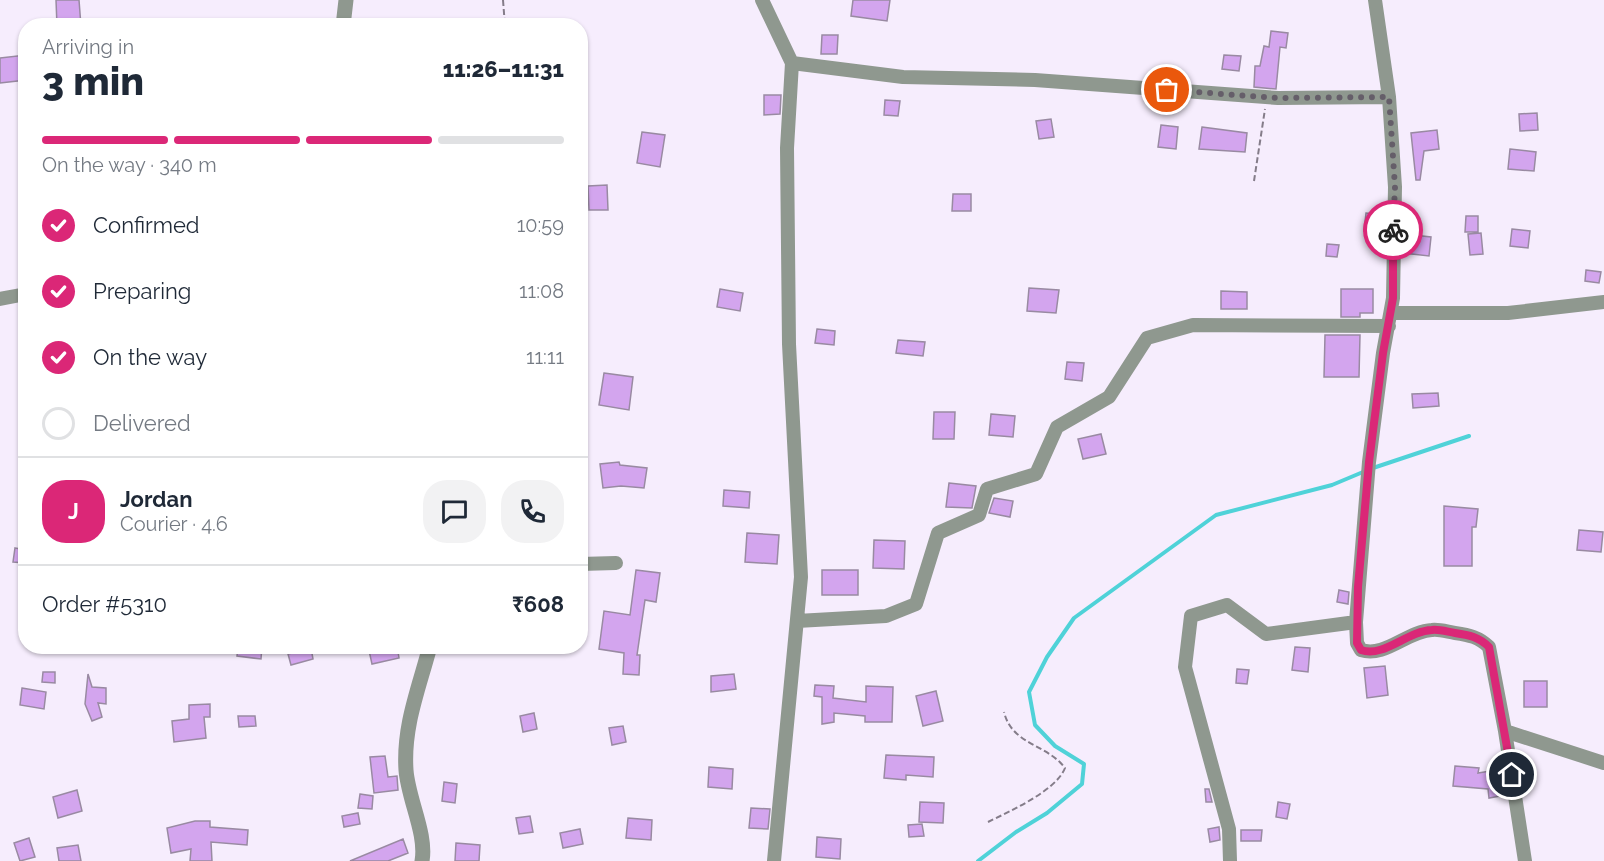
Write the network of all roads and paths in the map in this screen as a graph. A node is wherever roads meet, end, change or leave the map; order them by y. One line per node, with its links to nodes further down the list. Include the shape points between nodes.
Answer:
1 (346, 0): 5 (street)
2 (503, 0): 6 (path)
3 (762, 0): 7 (street)
4 (1375, 0): 8 (street)
5 (344, 18)
6 (504, 18)
7 (792, 63): 9 (street, via 903,77 1035,80); 17 (street, via 787,148 789,344 801,577)
8 (1389, 97): 9 (street); 14 (street, via 1395,187)
9 (1266, 98): 10 (path)
10 (1254, 181)
11 (18, 296): 12 (street)
12 (0, 299)
13 (1604, 302): 14 (street)
14 (1390, 320): 17 (street, via 1193,325 1147,338 1109,397 1057,427 1036,474 987,489 979,515 938,532 915,604 886,616); 18 (street, via 1369,462)
15 (616, 563): 16 (street)
16 (588, 564)
17 (797, 621): 25 (street)
18 (1356, 622): 21 (street, via 1357,643 1368,652 1411,634 1432,630 1471,635 1483,641 1489,647); 26 (street, via 1266,634 1227,605 1191,616 1185,667 1229,829)
19 (428, 654): 24 (street, via 409,716 406,768 411,804 424,848)
20 (1004, 712): 23 (path, via 1007,724 1018,737 1057,758 1065,768 1060,779)
21 (1505, 731): 22 (street); 27 (street)
22 (1604, 763)
23 (988, 822)
24 (422, 861)
25 (774, 861)
26 (1230, 861)
27 (1525, 861)

